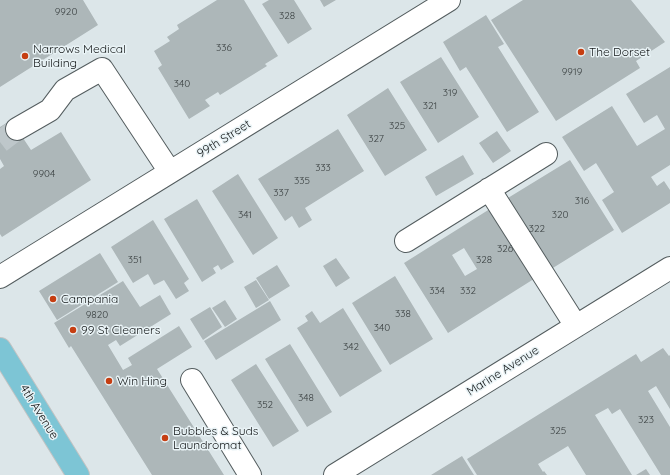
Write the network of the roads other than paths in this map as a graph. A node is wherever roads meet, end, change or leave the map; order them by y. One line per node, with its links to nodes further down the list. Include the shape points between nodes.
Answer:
1 (449, 0): 4 (street, 99th Street)
2 (17, 129): 4 (street, via 50,110 65,90 102,69)
3 (546, 154): 5 (street)
4 (170, 172): 8 (street, 99th Street)
5 (489, 189): 6 (street); 9 (street)
6 (406, 241)
7 (670, 268): 9 (street, Marine Avenue)
8 (0, 277)
9 (576, 326): 14 (street, Marine Avenue)
10 (0, 349): 12 (main road, 4th Avenue)
11 (192, 380): 13 (street)
12 (78, 475)
13 (250, 475)
14 (335, 475)

